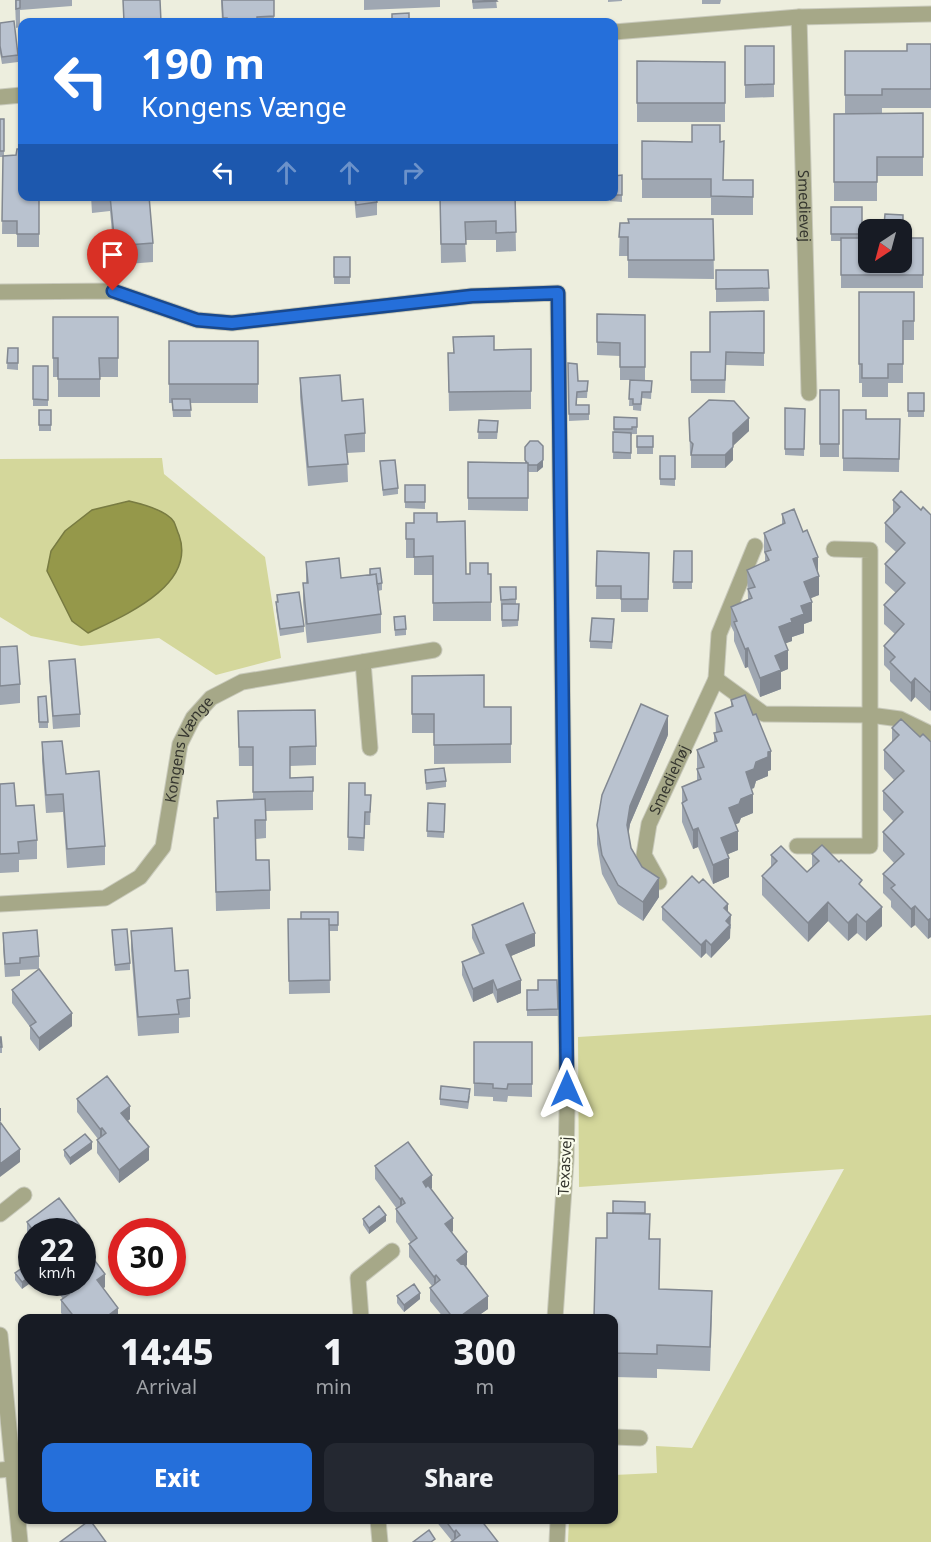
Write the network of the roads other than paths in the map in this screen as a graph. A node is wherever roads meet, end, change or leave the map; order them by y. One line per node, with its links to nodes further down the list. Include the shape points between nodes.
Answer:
1 (931, 14): 2 (street)
2 (799, 17): 3 (street); 7 (street, Smedievej)
3 (618, 32)
4 (18, 95): 5 (street)
5 (0, 97)
6 (0, 292): 23 (street, Texasvej, via 113,291 197,320 232,323 472,296 558,293 567,1111)
7 (809, 393)
8 (755, 546): 12 (street, Smediehøj, via 719,634)
9 (834, 549): 13 (street, via 870,550)
10 (434, 650): 11 (street, Kongens Vænge)
11 (363, 662): 15 (street); 18 (street, Kongens Vænge, via 242,682 212,698 193,718 180,744 163,847 140,877 105,898)
12 (716, 679): 13 (street, via 764,714); 17 (street, Smediehøj, via 649,824 644,855)
13 (870, 715): 14 (street, via 900,719); 16 (street, via 870,846)
14 (931, 734)
15 (370, 748)
16 (797, 846)
17 (659, 882)
18 (0, 904)
19 (24, 1195): 20 (street)
20 (0, 1214)
21 (392, 1251): 22 (street, via 358,1278)
22 (361, 1314)
23 (555, 1314)
24 (0, 1335): 27 (street)
25 (618, 1437): 26 (street)
26 (640, 1438)
27 (12, 1469): 29 (street)
28 (18, 1524): 32 (street)
29 (18, 1524)
30 (378, 1524): 33 (street)
31 (558, 1524): 34 (street)
32 (20, 1542)
33 (380, 1542)
34 (557, 1542)

